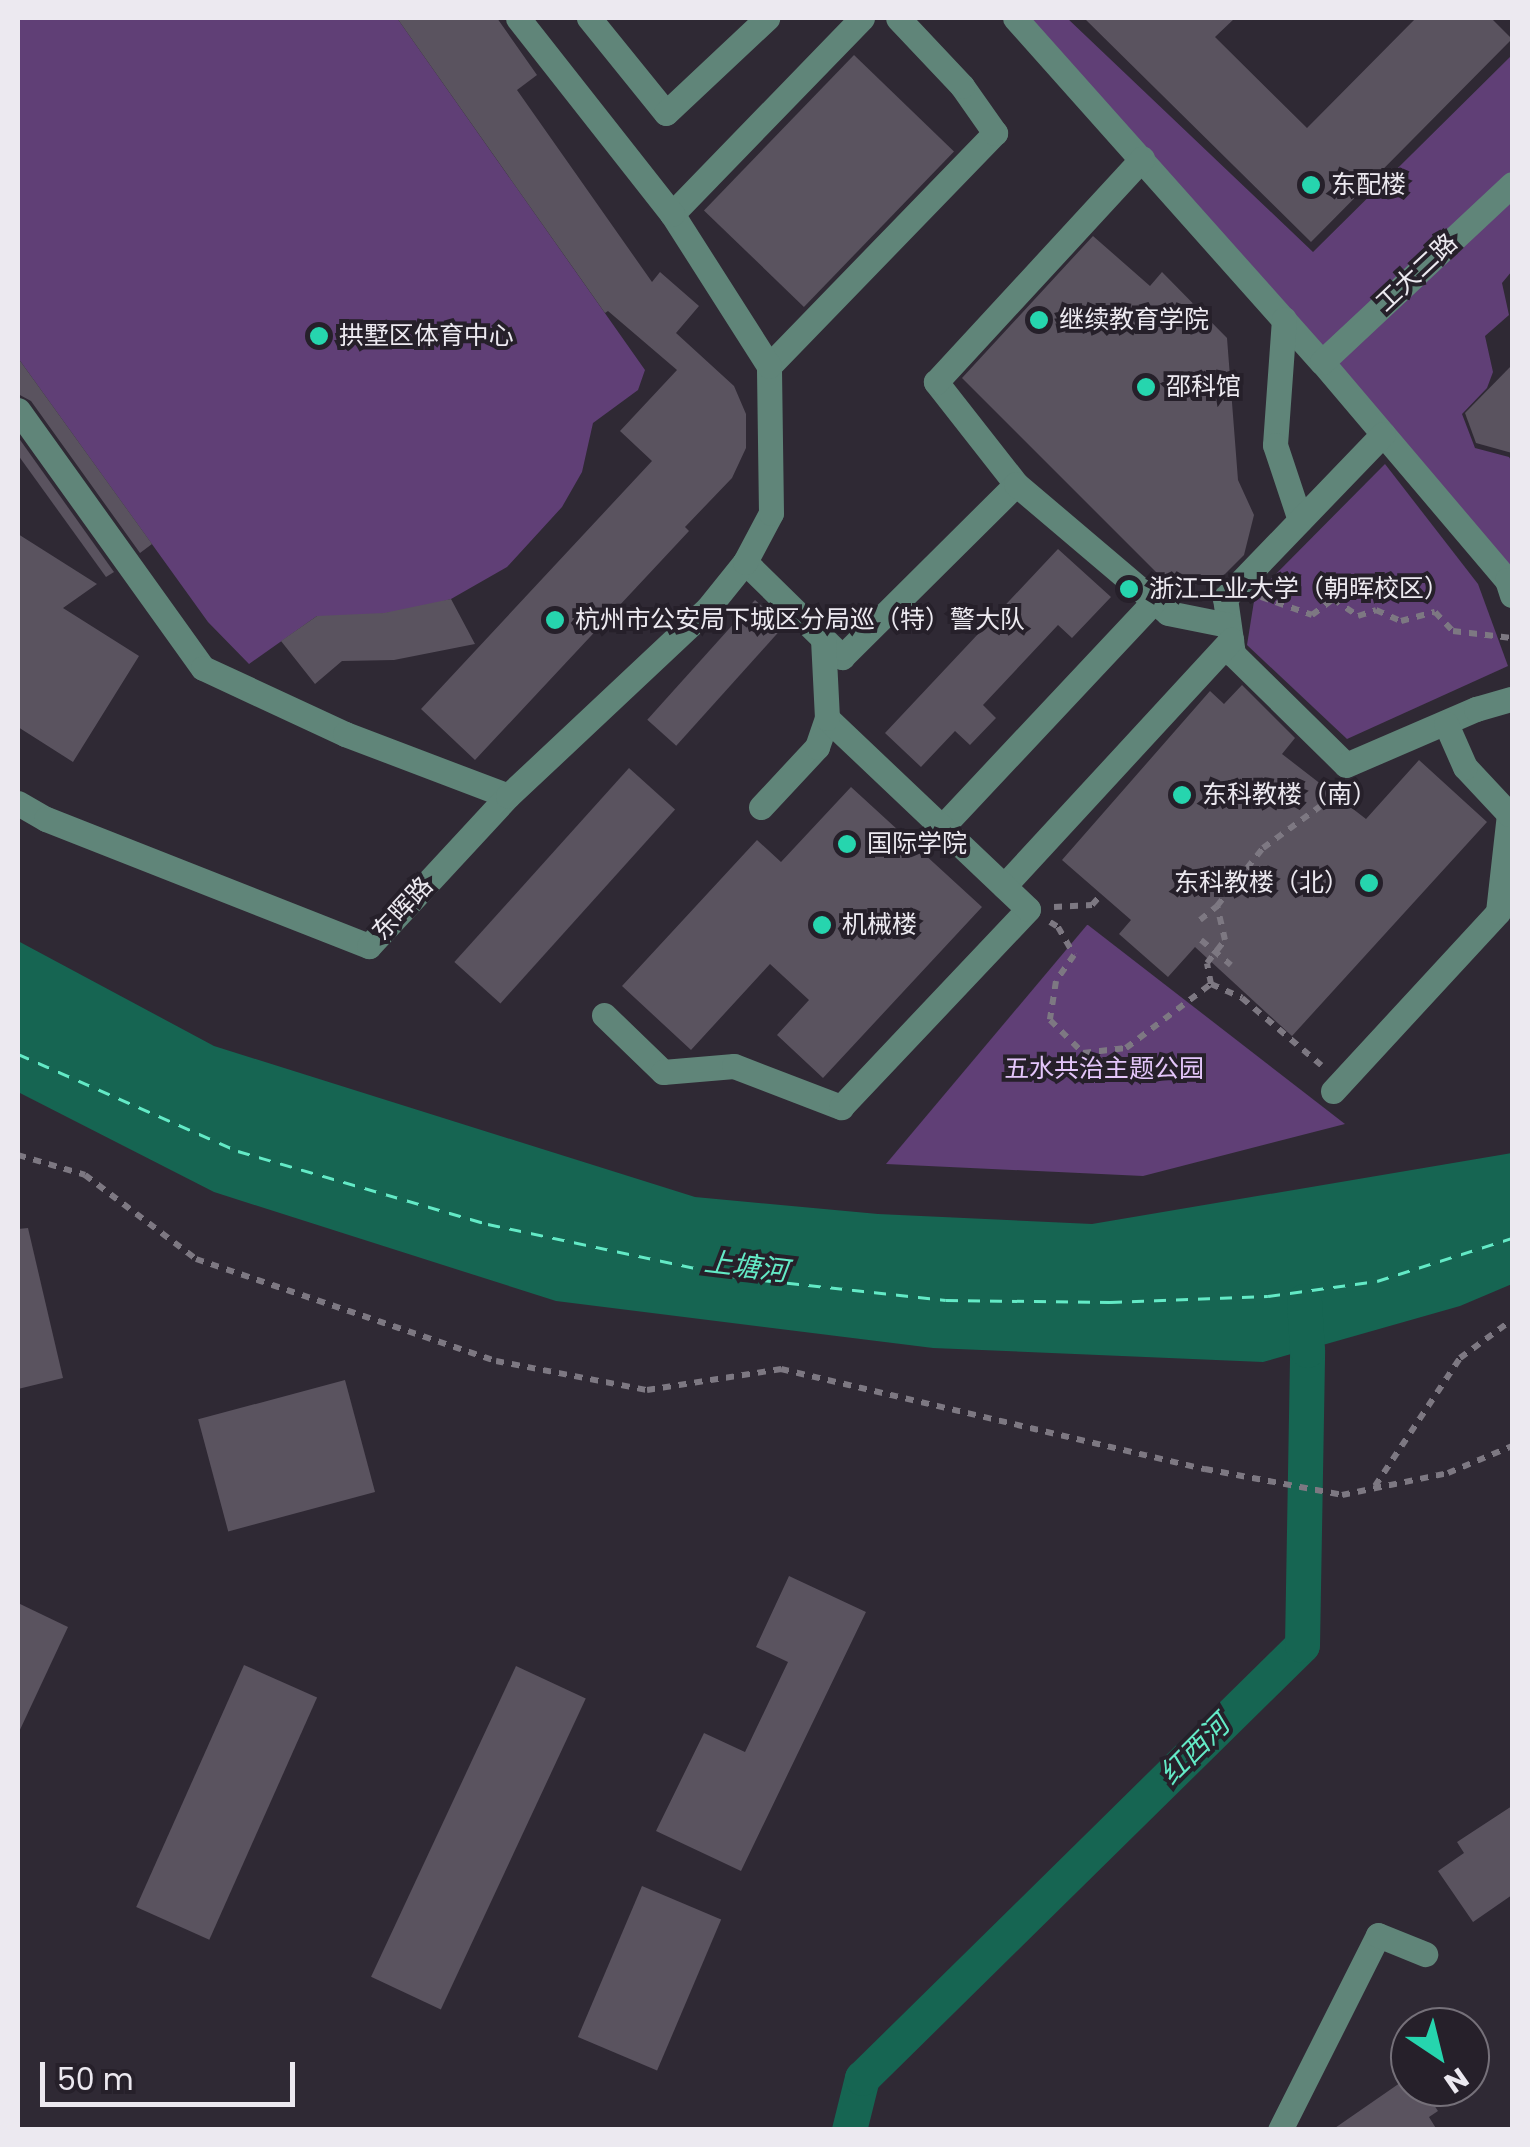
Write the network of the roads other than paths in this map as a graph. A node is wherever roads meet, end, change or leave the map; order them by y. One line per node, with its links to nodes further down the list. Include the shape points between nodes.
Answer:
1 (518, 18): 9 (street)
2 (589, 18): 3 (street, via 666,113)
3 (767, 18)
4 (862, 18): 9 (street)
5 (898, 18): 12 (street, via 962,86 995,133)
6 (1016, 18): 7 (street)
7 (1142, 159): 10 (street); 15 (street, via 936,382)
8 (1512, 184): 11 (street, 工大二路)
9 (672, 214): 12 (street)
10 (1284, 319): 11 (street); 16 (street, via 1275,445)
11 (1322, 362): 14 (street)
12 (770, 366): 17 (street, 东晖路, via 772,514)
13 (18, 410): 25 (street, via 203,668 345,734)
14 (1383, 434): 16 (street); 18 (street)
15 (1016, 484): 19 (street); 21 (street, via 842,657)
16 (1300, 520): 20 (street, via 1225,598)
17 (745, 562): 21 (street); 25 (street, 东晖路, via 708,608)
18 (1512, 595)
19 (1154, 602): 20 (street, via 1168,613); 28 (street)
20 (1230, 632): 24 (street, via 1233,654 1346,764); 29 (street)
21 (823, 638): 23 (street)
22 (1512, 699): 24 (street)
23 (827, 718): 27 (street, via 817,747); 28 (street)
24 (1446, 724): 31 (street, via 1465,766 1509,814 1498,912)
25 (508, 796): 26 (street, 东晖路, via 369,946)
26 (18, 803)
27 (761, 807)
28 (942, 828): 29 (street)
29 (1004, 886): 30 (street, via 1028,909 842,1107 734,1066 663,1072)
30 (604, 1015)
31 (1337, 1087)
32 (1425, 1954): 33 (street, via 1378,1935)
33 (1280, 2130)

